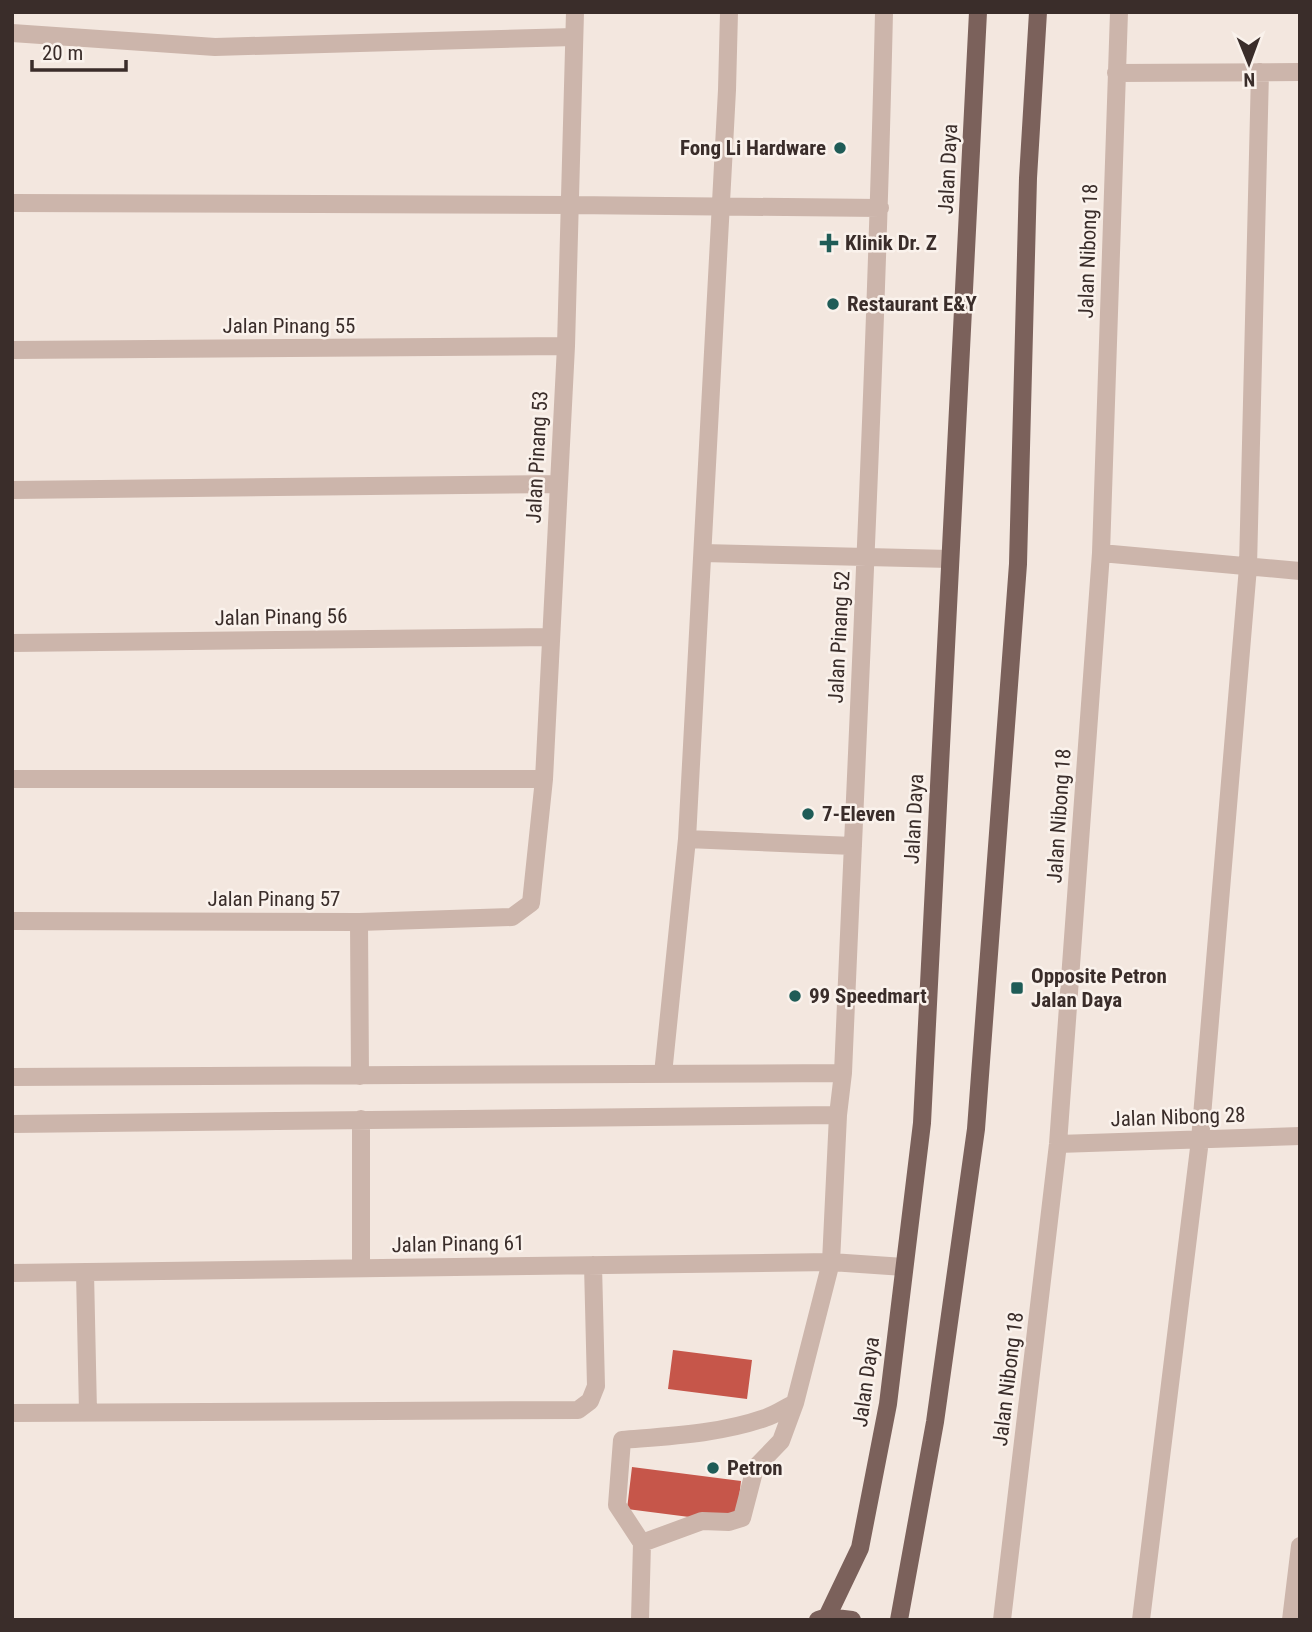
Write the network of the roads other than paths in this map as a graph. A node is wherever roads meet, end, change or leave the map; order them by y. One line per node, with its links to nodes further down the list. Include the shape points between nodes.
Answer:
1 (575, 12): 8 (street, Jalan Pinang 53)
2 (729, 12): 14 (street)
3 (884, 12): 15 (street, Jalan Pinang 52)
4 (978, 12): 23 (main road, Jalan Daya)
5 (1038, 12): 59 (main road, via 1028,178 1018,564 976,1129 936,1422)
6 (1119, 12): 11 (street, Jalan Nibong 18)
7 (12, 33): 8 (street, via 215,47)
8 (573, 37): 13 (street, Jalan Pinang 53)
9 (1260, 72): 10 (street); 11 (street); 24 (street)
10 (1300, 72)
11 (1116, 73): 21 (street, Jalan Nibong 18)
12 (12, 203): 13 (street)
13 (570, 205): 14 (street); 16 (street, Jalan Pinang 53)
14 (721, 208): 15 (street); 20 (street)
15 (880, 208): 22 (street, Jalan Pinang 52)
16 (566, 346): 17 (street, Jalan Pinang 55); 18 (street, Jalan Pinang 53)
17 (12, 350)
18 (559, 484): 19 (street); 26 (street, Jalan Pinang 53)
19 (12, 490)
20 (703, 552): 22 (street); 30 (street)
21 (1101, 553): 24 (street); 44 (street, Jalan Nibong 18)
22 (866, 556): 23 (street); 31 (street, Jalan Pinang 52)
23 (950, 559): 47 (main road, Jalan Daya, via 922,1123)
24 (1248, 566): 25 (street); 43 (street)
25 (1300, 571)
26 (551, 637): 27 (street, Jalan Pinang 56); 29 (street, Jalan Pinang 53)
27 (12, 643)
28 (12, 779): 29 (street)
29 (544, 779): 32 (street, Jalan Pinang 53)
30 (687, 839): 31 (street); 36 (street)
31 (853, 846): 35 (street, Jalan Pinang 52)
32 (531, 903): 34 (street, Jalan Pinang 57, via 512,917)
33 (12, 921): 34 (street, Jalan Pinang 57)
34 (359, 922): 37 (street)
35 (843, 1073): 36 (street); 39 (street, Jalan Pinang 52)
36 (663, 1074): 37 (street)
37 (360, 1076): 38 (street)
38 (12, 1077)
39 (838, 1115): 40 (street); 45 (street, Jalan Pinang 52)
40 (362, 1119): 41 (street); 48 (street)
41 (12, 1124)
42 (1300, 1136): 43 (street, Jalan Nibong 28)
43 (1200, 1140): 44 (street, Jalan Nibong 28); 61 (street)
44 (1058, 1144): 60 (street, Jalan Nibong 18)
45 (831, 1262): 46 (street, Jalan Pinang 61); 47 (street, Jalan Pinang 61); 51 (street, Jalan Pinang 52)
46 (593, 1265): 48 (street, Jalan Pinang 61); 52 (street, via 596,1386 590,1401 578,1410)
47 (904, 1267): 56 (main road, Jalan Daya, via 888,1404 860,1548)
48 (361, 1268): 49 (street, Jalan Pinang 61)
49 (85, 1272): 50 (street, Jalan Pinang 61); 52 (street)
50 (12, 1273)
51 (795, 1402): 54 (street, Jalan Pinang 52, via 781,1441 755,1468 742,1518 702,1521); 54 (street, via 766,1418 731,1426 622,1440 617,1506)
52 (88, 1412): 53 (street)
53 (12, 1413)
54 (642, 1543): 57 (street)
55 (1300, 1546): 62 (street)
56 (822, 1618): 58 (main road)
57 (640, 1620)
58 (852, 1620)
59 (899, 1620)
60 (1002, 1620)
61 (1141, 1620)
62 (1291, 1620)

